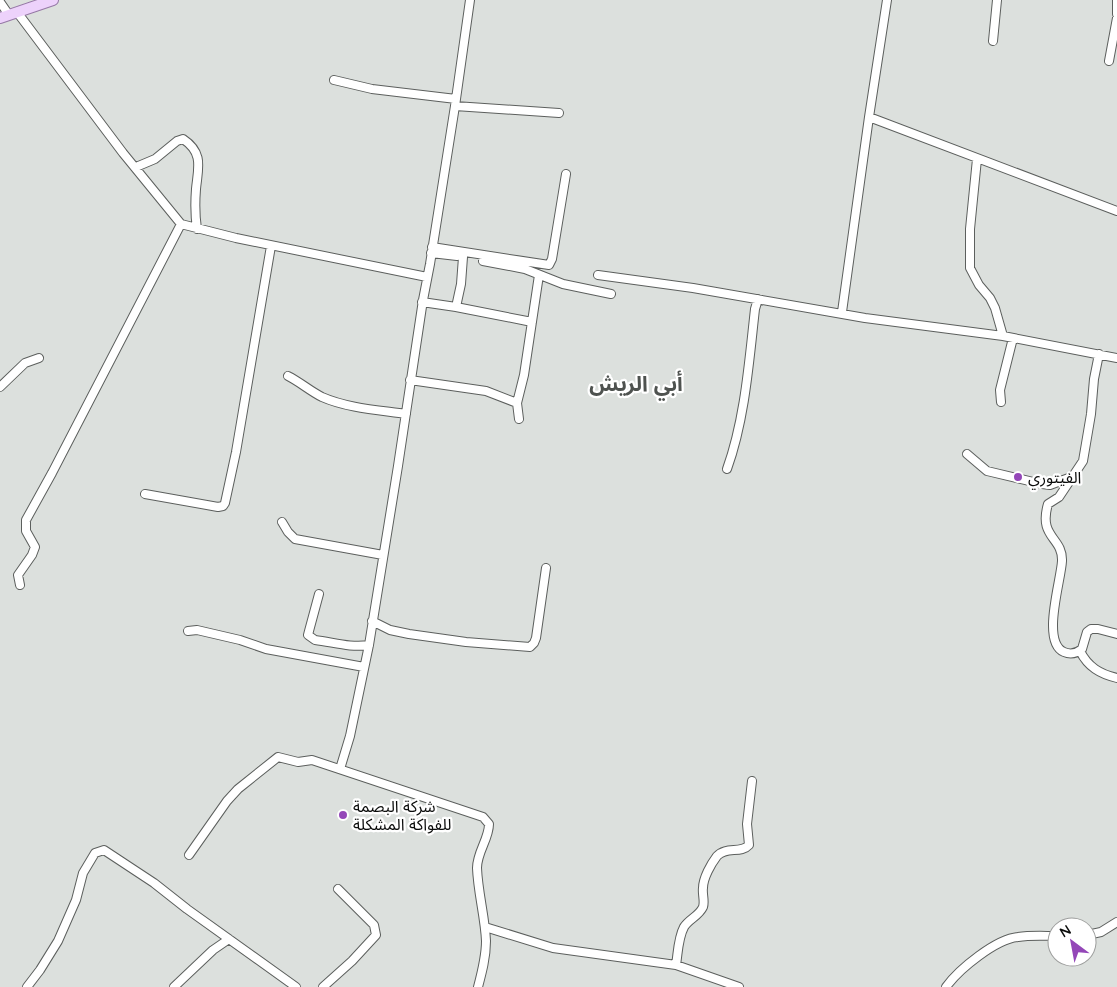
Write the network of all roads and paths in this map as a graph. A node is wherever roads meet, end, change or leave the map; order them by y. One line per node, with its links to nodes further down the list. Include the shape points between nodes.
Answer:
1 (53, 0): 8 (main road)
2 (470, 0): 13 (street)
3 (887, 0): 15 (street)
4 (997, 0): 10 (street)
5 (1117, 0): 7 (street)
6 (0, 2): 8 (street)
7 (1117, 14)
8 (9, 15): 17 (street, via 40,45)
9 (1117, 18): 11 (street)
10 (993, 41)
11 (1109, 61)
12 (334, 80): 13 (street)
13 (456, 102): 14 (street); 23 (street)
14 (559, 113)
15 (869, 117): 16 (street); 32 (street)
16 (977, 158): 19 (street); 34 (street, via 970,268 995,308)
17 (136, 168): 20 (street); 21 (street, via 155,159 177,141 186,141 196,152 200,166 196,188)
18 (566, 174): 23 (street, via 549,265)
19 (1117, 211)
20 (181, 224): 21 (street); 53 (street, via 26,520 26,531 35,547 18,575)
21 (197, 229): 22 (street)
22 (271, 246): 27 (street); 49 (street, via 225,504 218,507)
23 (432, 250): 24 (street); 27 (street)
24 (463, 257): 25 (street, via 519,267); 31 (street)
25 (539, 275): 28 (street, via 562,284); 33 (street)
26 (598, 275): 29 (street)
27 (427, 277): 30 (street)
28 (611, 294)
29 (758, 299): 32 (street); 47 (street, via 736,443)
30 (422, 302): 31 (street); 40 (street)
31 (456, 307): 33 (street)
32 (842, 312): 34 (street, via 865,318)
33 (532, 322): 43 (street)
34 (1003, 336): 35 (street)
35 (1013, 338): 36 (street); 42 (street, via 1000,390)
36 (1099, 354): 38 (street); 48 (street, via 1086,450 1081,467)
37 (39, 358): 41 (street, via 30,360)
38 (1117, 358)
39 (288, 376): 44 (street, via 331,400)
40 (410, 380): 43 (street, via 486,391); 44 (street)
41 (0, 387)
42 (1001, 402)
43 (517, 403): 45 (street)
44 (406, 414): 51 (street)
45 (518, 419)
46 (967, 454): 48 (street, via 988,471 1042,484 1050,485)
47 (727, 470)
48 (1074, 476): 59 (street, via 1059,497 1048,504 1045,520 1062,554 1053,620 1054,642 1065,653)
49 (145, 494)
50 (282, 522): 51 (street, via 295,539)
51 (383, 555): 55 (street)
52 (546, 568): 55 (street, via 536,638 530,647 409,634 390,630)
53 (20, 585)
54 (319, 594): 58 (street, via 308,634 310,638 358,647)
55 (372, 621): 58 (street)
56 (188, 631): 60 (street, via 196,630 266,649)
57 (1117, 634): 59 (street, via 1091,629)
58 (368, 644): 60 (street)
59 (1080, 651): 61 (street, via 1091,667)
60 (364, 667): 62 (street)
61 (1117, 678)
62 (340, 769): 64 (street, via 312,760 298,762 275,758 227,801); 67 (street, via 487,820 489,828 477,868)
63 (752, 781): 71 (street, via 747,824 749,845 718,854 703,883 703,906 684,926)
64 (189, 855)
65 (338, 889): 75 (street, via 374,925 376,932 374,938)
66 (1117, 922): 68 (street)
67 (485, 928): 71 (street, via 553,948); 76 (street, via 486,943)
68 (1097, 933)
69 (1047, 936): 78 (street, via 1017,937 1002,942 957,974)
70 (229, 939): 72 (street, via 124,863 104,850 99,851 84,873 58,941); 73 (street); 74 (street)
71 (676, 965): 77 (street)
72 (27, 987)
73 (174, 987)
74 (296, 987)
75 (323, 987)
76 (478, 987)
77 (739, 987)
78 (946, 987)

